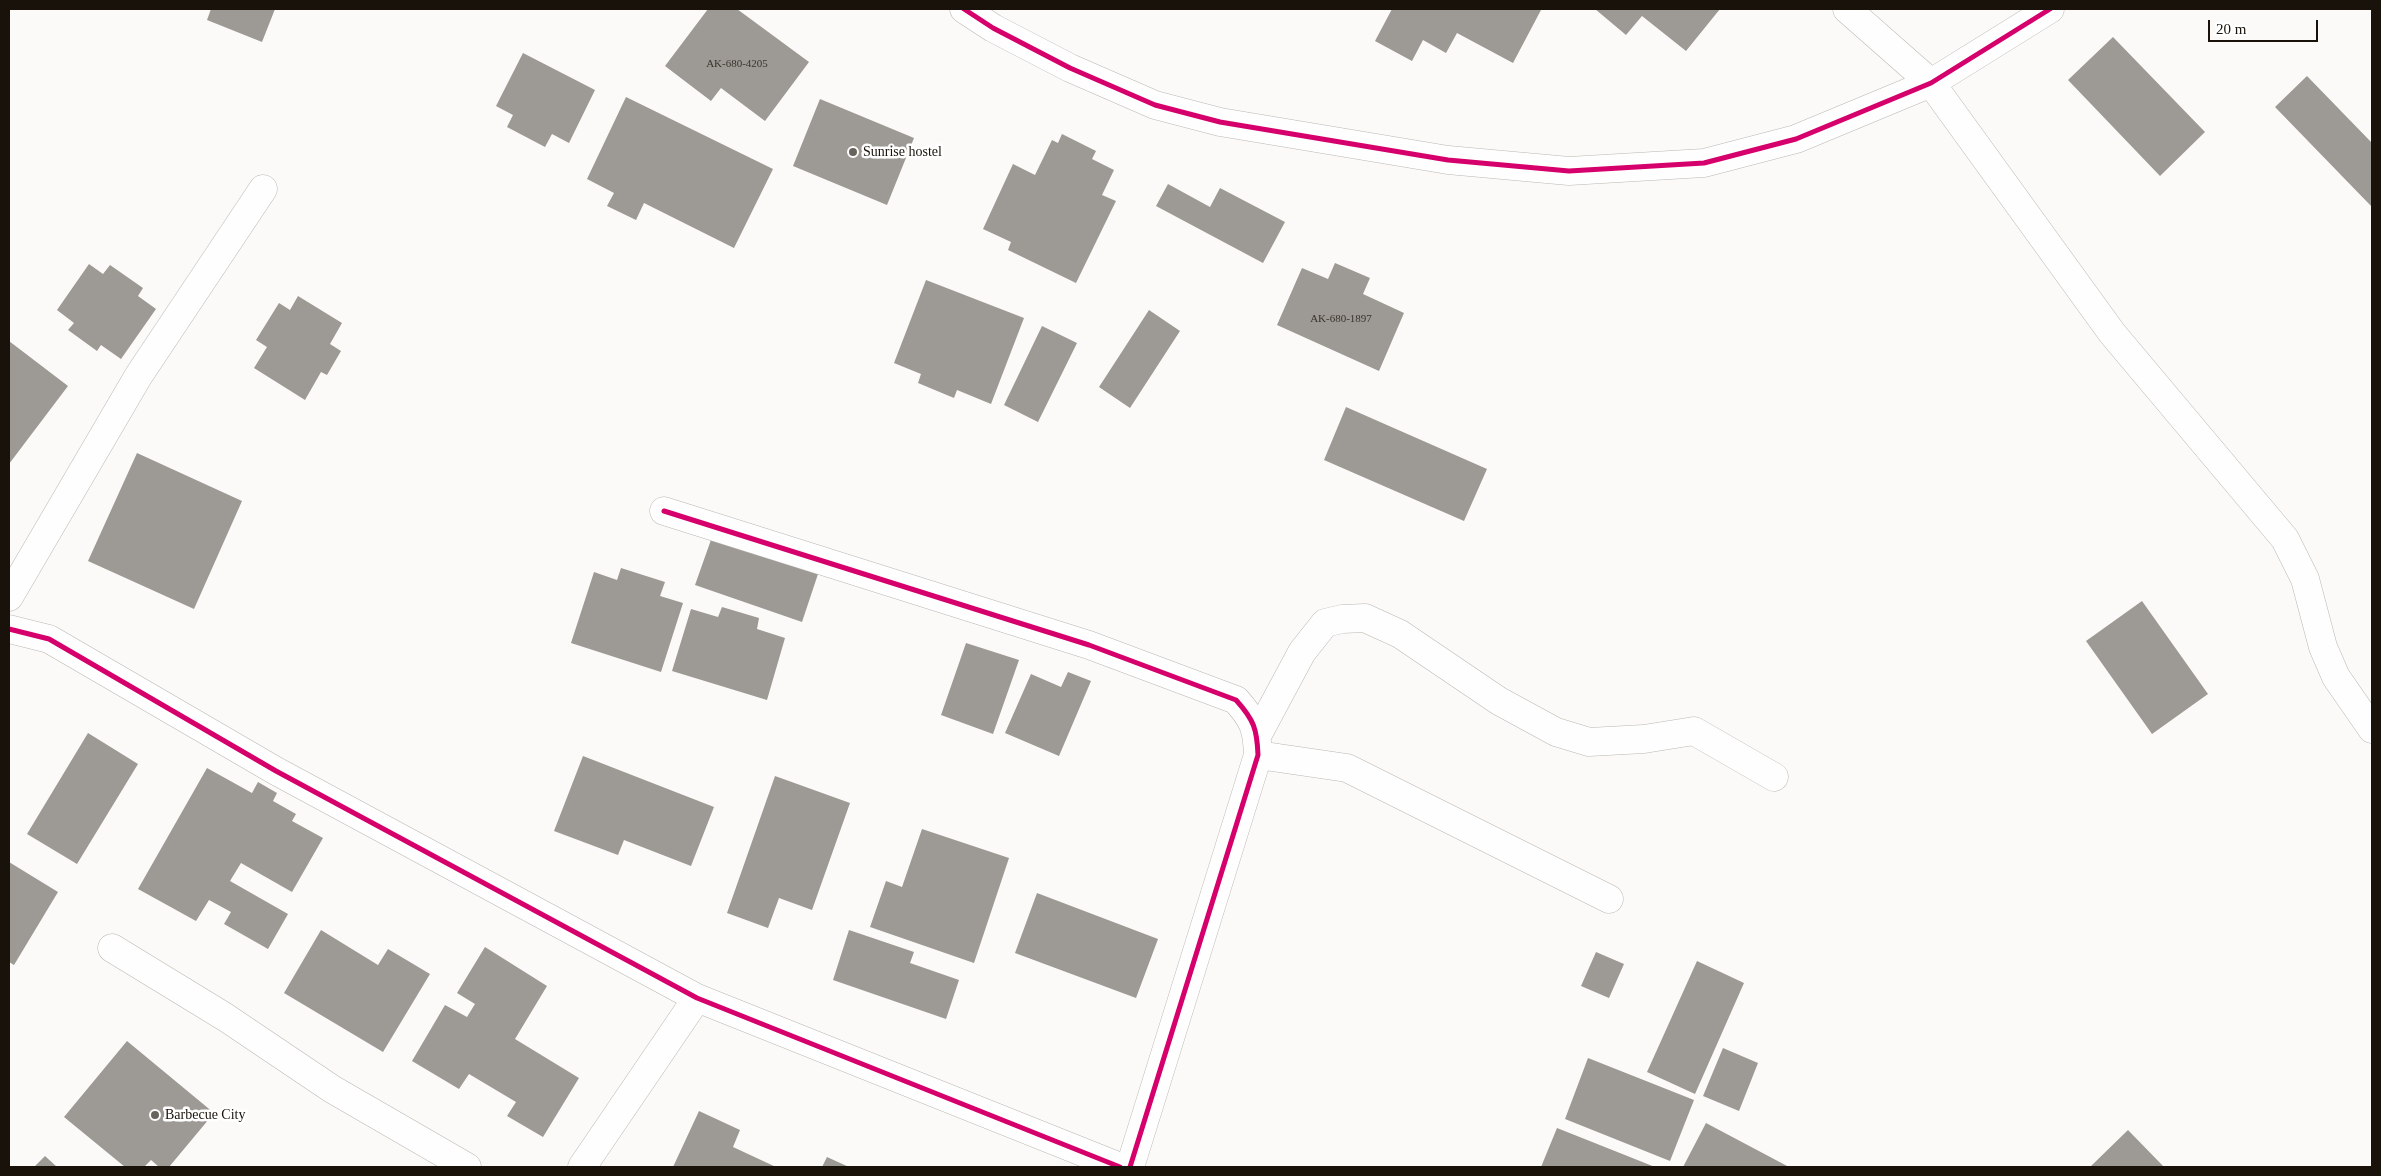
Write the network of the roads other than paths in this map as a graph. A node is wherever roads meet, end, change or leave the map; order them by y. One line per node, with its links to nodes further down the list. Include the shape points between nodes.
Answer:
1 (964, 9): 4 (street, via 1070,68 1155,105 1220,122 1448,160 1570,171 1704,163 1796,140)
2 (1846, 9): 4 (street)
3 (2050, 9): 4 (street)
4 (1931, 83): 9 (street, via 2112,333 2285,539 2305,579 2323,647 2336,677)
5 (263, 189): 7 (street, via 139,374)
6 (664, 512): 10 (street, via 1089,645 1226,696 1236,700 1248,713 1257,729)
7 (9, 597)
8 (9, 629): 14 (street, via 49,639 276,771)
9 (2372, 729)
10 (1258, 746): 11 (street, via 1302,652 1326,623 1365,618 1400,634 1499,701 1556,732 1590,742 1644,739 1694,731); 12 (street, via 1347,768); 18 (street)
11 (1774, 776)
12 (1609, 899)
13 (112, 948): 15 (street, via 225,1017 332,1089)
14 (697, 998): 16 (street); 17 (street)
15 (467, 1167)
16 (582, 1167)
17 (1120, 1167)
18 (1130, 1167)

